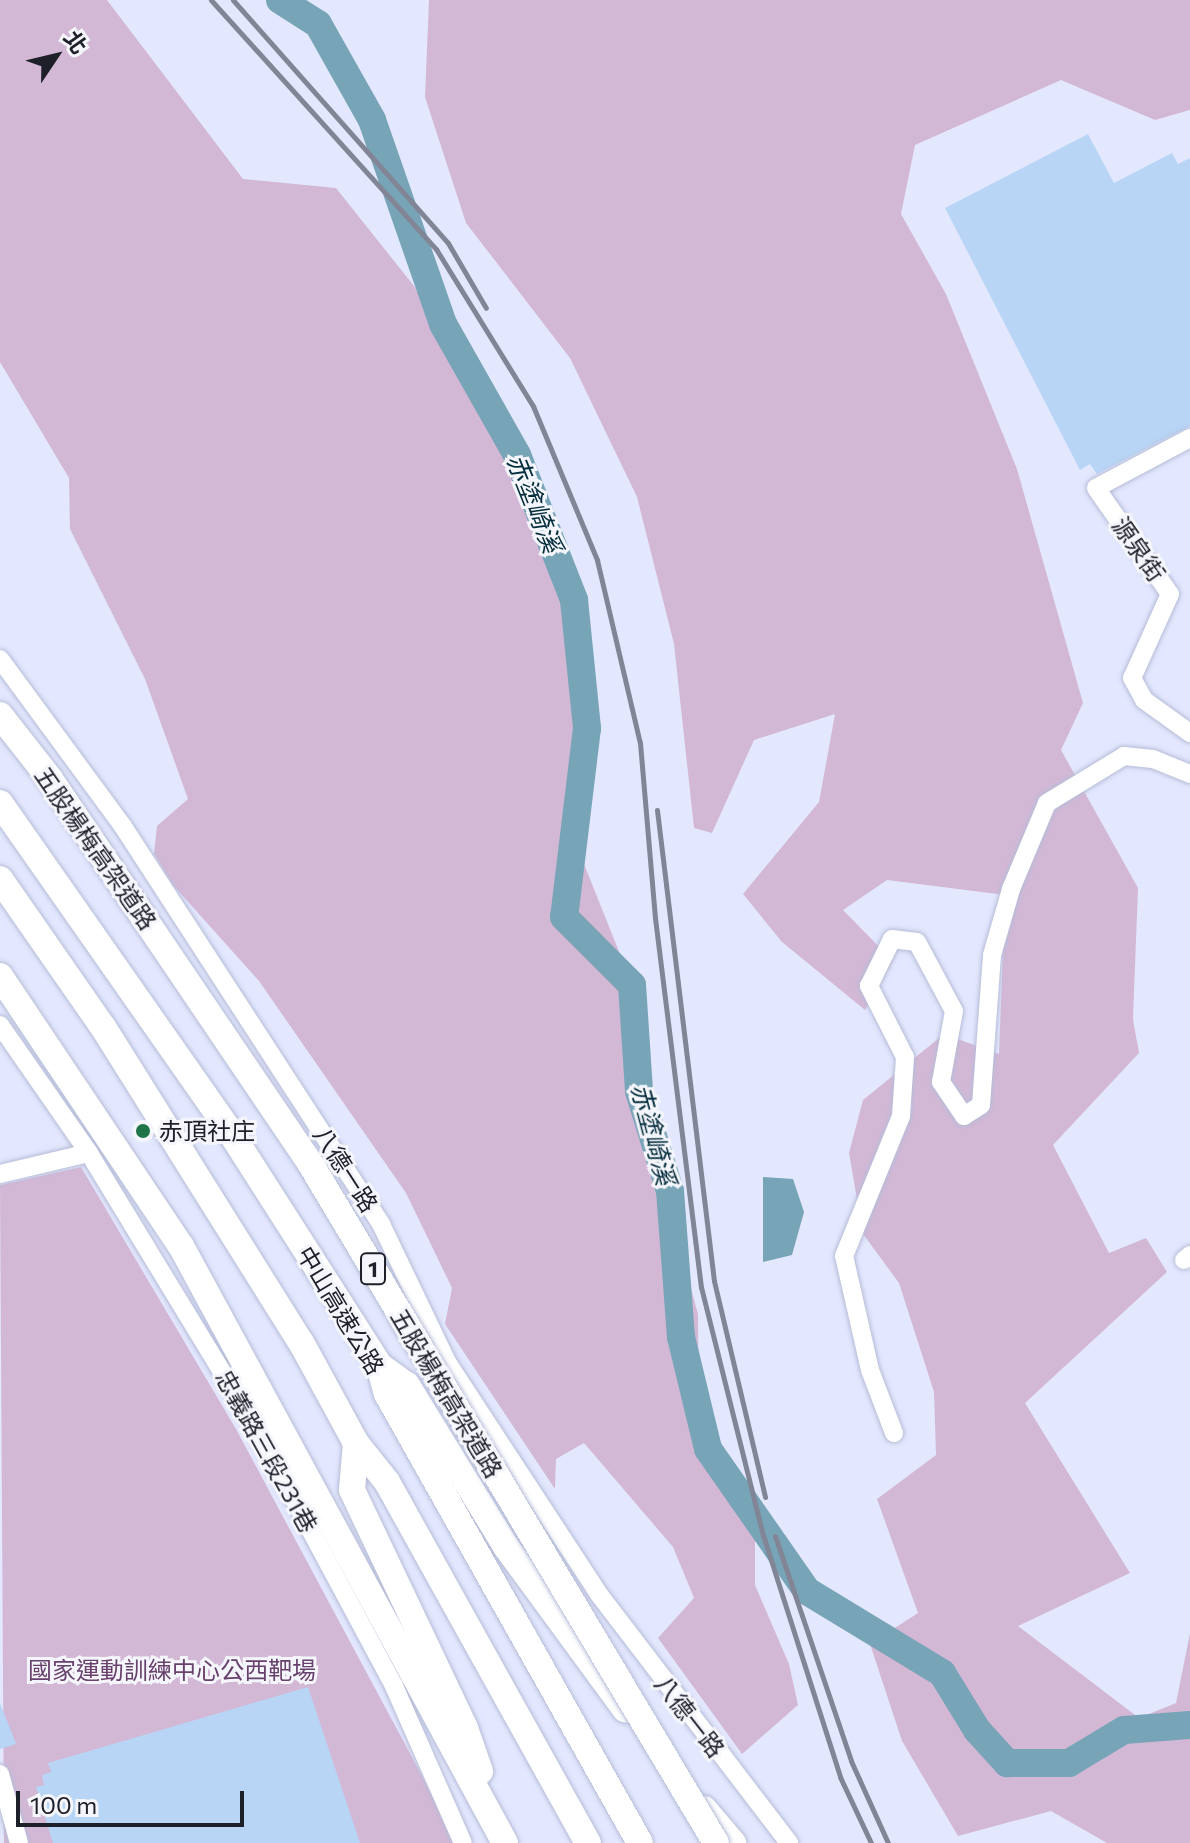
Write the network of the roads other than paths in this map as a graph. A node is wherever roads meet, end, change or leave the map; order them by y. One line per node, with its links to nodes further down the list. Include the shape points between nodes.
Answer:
1 (1190, 438): 4 (street, 源泉街, via 1096,488 1170,594 1132,678 1144,700)
2 (0, 659): 23 (street, 八德一路, via 122,825 381,1224 437,1342 598,1593)
3 (0, 715): 21 (highway, 五股楊梅高架道路 / 1, bridge, via 50,779 310,1163)
4 (1190, 733)
5 (1190, 774): 13 (street, via 1153,759 1124,756 1047,803 1011,889 992,955 981,1105 964,1116 941,1082 954,1011 917,942 892,939 869,986 905,1057 901,1116 844,1256 870,1370)
6 (0, 803): 12 (highway, 中山高速公路 / 1, via 227,1127)
7 (0, 879): 14 (highway, via 103,1027 302,1344)
8 (0, 976): 18 (highway, via 181,1246)
9 (0, 1025): 10 (street, 忠義路三段231巷)
10 (89, 1153): 11 (street); 17 (street, 忠義路三段231巷, via 187,1311 329,1561 394,1686)
11 (0, 1174)
12 (379, 1365): 20 (highway, 中山高速公路 / 1, via 387,1394); 22 (highway, via 407,1385 559,1620)
13 (894, 1433)
14 (356, 1443): 18 (highway, via 352,1490 465,1728); 19 (highway, via 387,1482)
15 (0, 1774): 16 (street)
16 (19, 1843)
17 (463, 1843)
18 (505, 1843)
19 (588, 1843)
20 (640, 1843)
21 (716, 1843)
22 (733, 1843)
23 (789, 1843)

